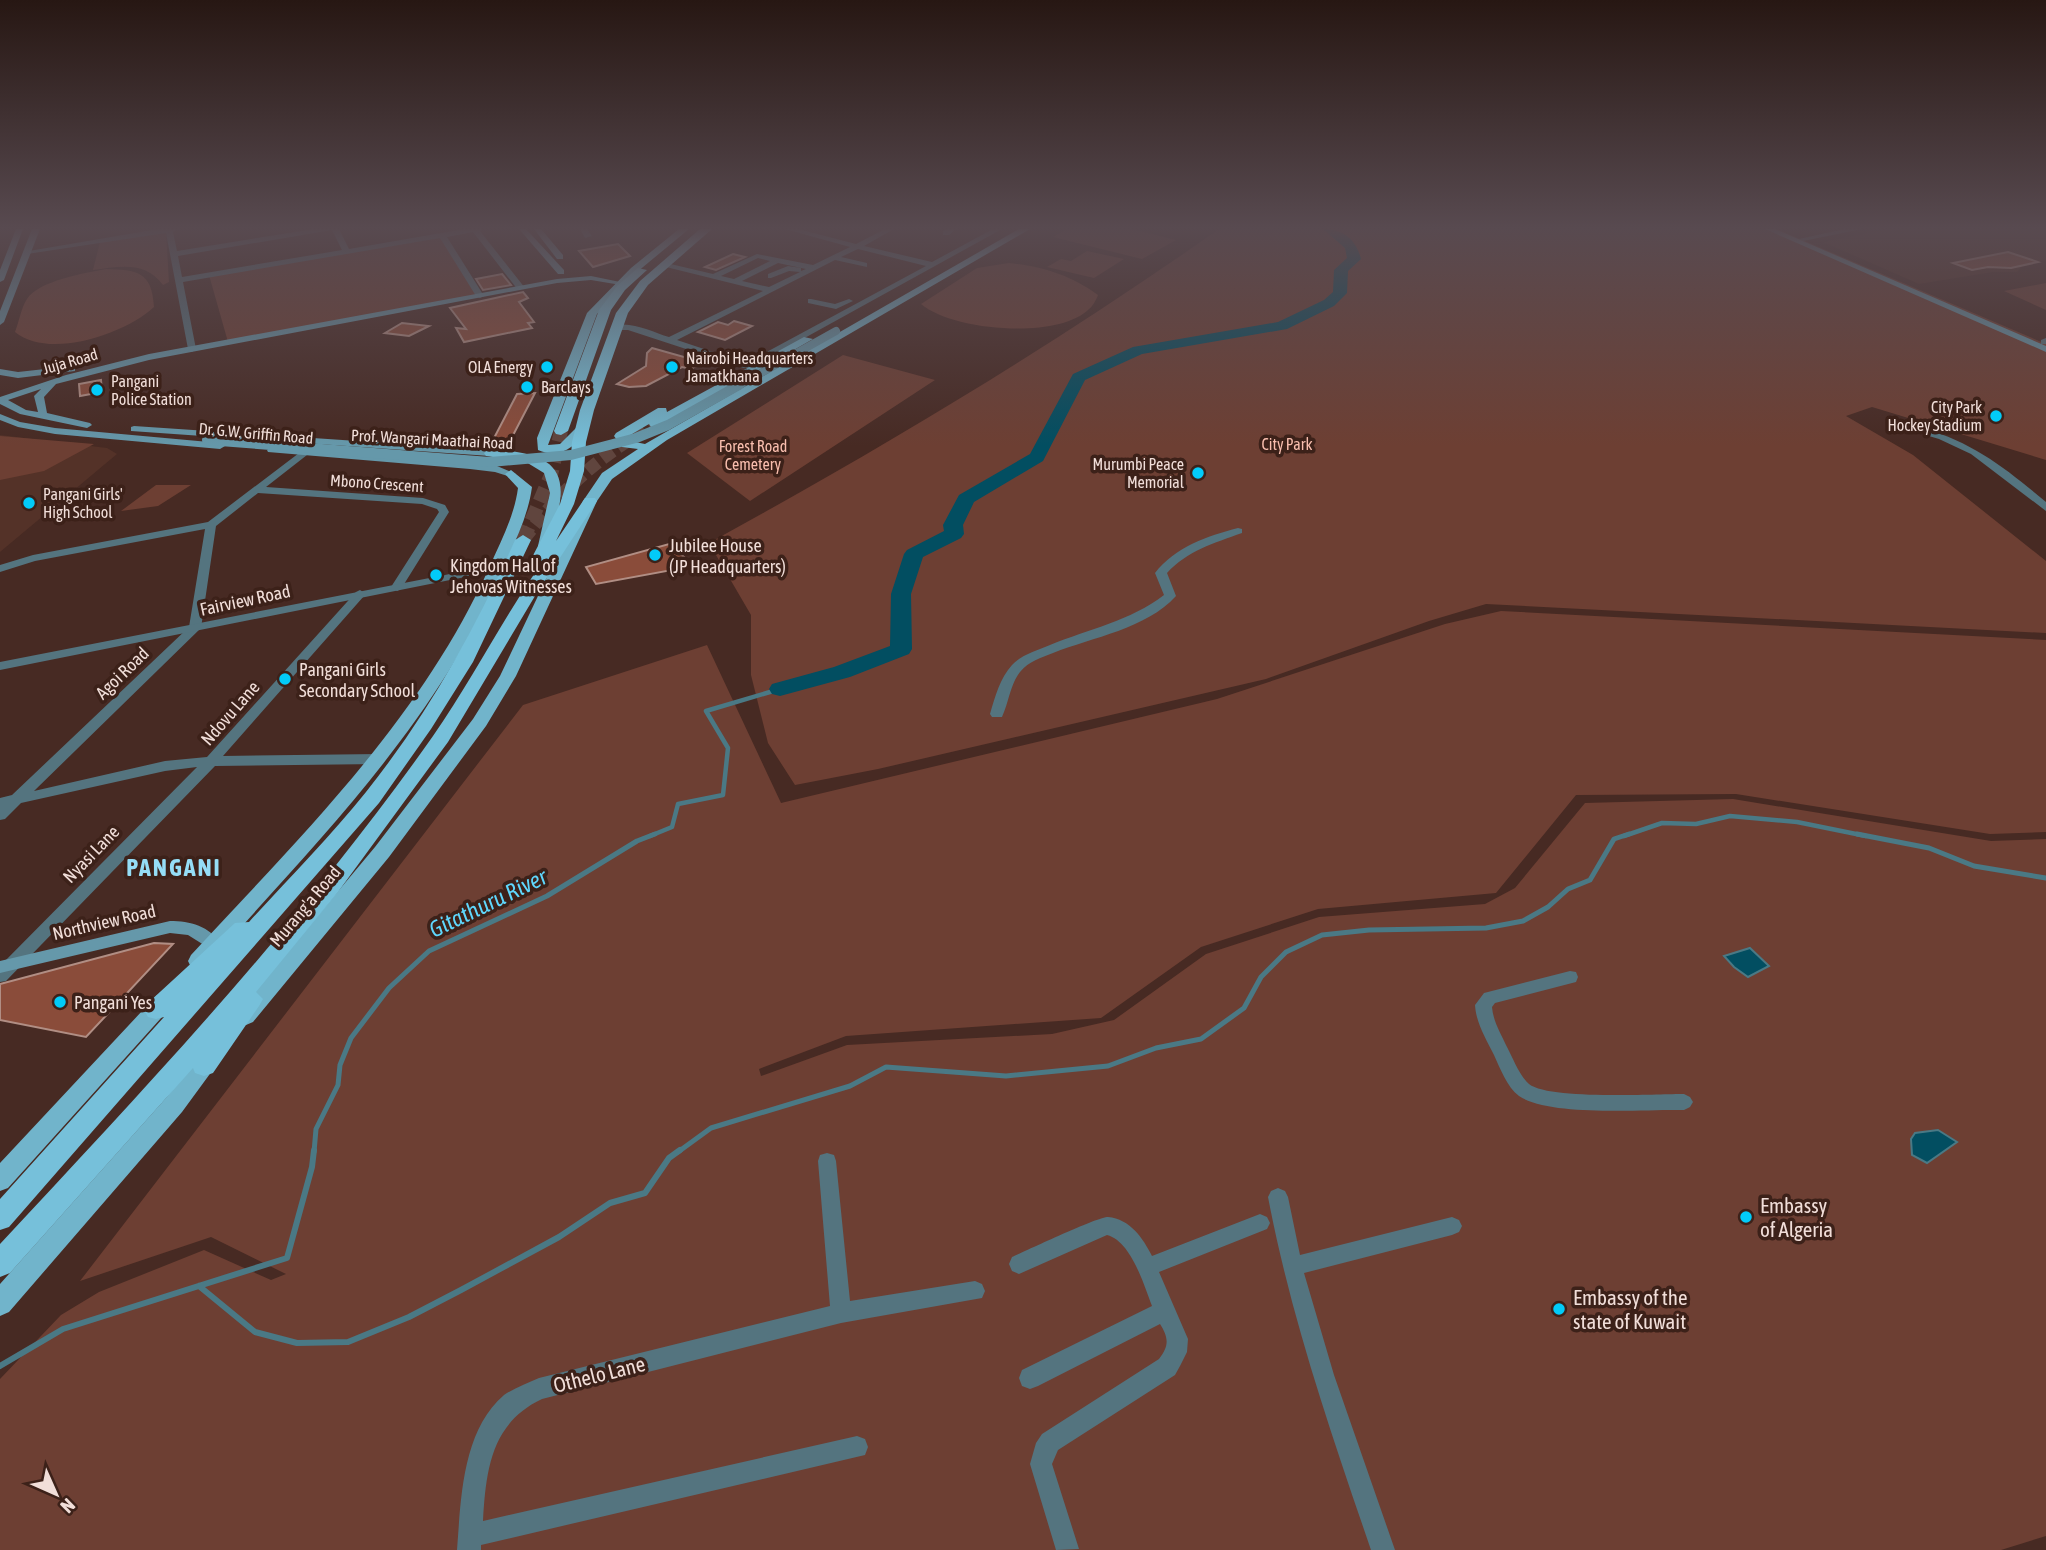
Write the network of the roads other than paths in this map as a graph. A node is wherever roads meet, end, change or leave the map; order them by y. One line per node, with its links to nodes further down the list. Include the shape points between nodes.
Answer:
1 (8, 301): 18 (main road)
2 (183, 301): 23 (street)
3 (451, 301): 23 (main road, Juja Road)
4 (604, 301): 41 (main road, via 592,313)
5 (610, 301): 37 (highway)
6 (630, 301): 19 (highway, Murang'a Road)
7 (748, 301): 21 (street)
8 (812, 301): 15 (street)
9 (848, 301): 15 (street)
10 (864, 301): 17 (street)
11 (879, 301): 34 (main road)
12 (883, 301): 20 (main road)
13 (897, 301): 16 (main road)
14 (1944, 301): 22 (main road)
15 (836, 307): 17 (street)
16 (884, 309): 20 (main road); 40 (main road)
17 (848, 310): 26 (street)
18 (0, 322)
19 (615, 327): 21 (street, via 629,327); 36 (highway, Murang'a Road)
20 (836, 331): 42 (main road, Prof. Wangari Maathai Road, bridge, via 661,428 571,456 490,462)
21 (669, 341): 26 (street)
22 (2045, 344)
23 (192, 349): 24 (main road, Juja Road)
24 (149, 357): 25 (main road, Juja Road); 28 (main road, Juja Road)
25 (93, 366): 27 (main road, via 34,374); 29 (main road, Juja Road)
26 (747, 366): 40 (main road, via 620,436 634,445)
27 (0, 373)
28 (69, 377): 29 (main road, Juja Road); 31 (main road, via 39,396 43,414)
29 (0, 398): 31 (main road, Dr. G.W. Griffin Road, via 23,412)
30 (0, 417): 33 (main road, Dr. G.W. Griffin Road)
31 (49, 418): 35 (main road, Dr. G.W. Griffin Road)
32 (0, 424): 33 (main road)
33 (18, 424): 39 (main road, Dr. G.W. Griffin Road)
34 (655, 424)
35 (122, 428): 42 (main road, Dr. G.W. Griffin Road); 44 (main road, Dr. G.W. Griffin Road)
36 (582, 430): 41 (main road, via 559,450 542,447); 53 (highway, Murang'a Road, via 573,487)
37 (561, 431)
38 (1925, 432): 49 (street, via 1968,446)
39 (110, 436): 42 (main road); 43 (main road, Dr. G.W. Griffin Road)
40 (663, 437): 48 (main road, via 607,476)
41 (543, 438): 44 (main road)
42 (206, 440)
43 (303, 453): 45 (main road, Dr. G.W. Griffin Road); 47 (street)
44 (489, 453): 45 (main road, via 486,462); 53 (main road, Murang'a Road, via 533,461 555,477 558,489)
45 (470, 466): 46 (main road, Dr. G.W. Griffin Road)
46 (511, 474): 54 (main road, via 526,494)
47 (257, 490): 50 (street); 56 (street, Mbono Crescent, via 441,507 444,512)
48 (590, 501): 58 (highway, Murang'a Road); 74 (main road, Murang'a Road, via 508,676 480,722 382,852)
49 (2045, 506)
50 (211, 525): 55 (street, via 33,558); 59 (street)
51 (1238, 531): 61 (street, via 1172,559 1161,573 1170,596 1159,606 1022,662 1002,691)
52 (523, 540): 68 (highway, Murang'a Road, via 456,677 418,735 372,798)
53 (545, 546): 58 (highway, Murang'a Road)
54 (496, 568): 56 (street, Fairview Road); 62 (main road, via 447,662)
55 (0, 569)
56 (397, 587): 57 (street, Fairview Road)
57 (360, 594): 59 (street, Fairview Road); 63 (street, Ndovu Lane)
58 (527, 596): 67 (highway, Murang'a Road, via 441,738)
59 (195, 628): 60 (street, Fairview Road); 64 (street, Agoi Road)
60 (0, 666)
61 (997, 714)
62 (379, 759): 63 (street); 69 (main road)
63 (211, 761): 64 (street, via 136,771); 70 (street, Nyasi Lane)
64 (17, 799): 65 (street); 66 (street, Agoi Road)
65 (0, 803)
66 (0, 815)
67 (331, 887): 74 (highway); 82 (highway, Murang'a Road, via 171,1077)
68 (289, 892): 73 (highway, via 207,960); 79 (highway, Murang'a Road)
69 (212, 944): 70 (main road, Northview Road, via 194,930 170,927); 73 (main road)
70 (7, 965): 71 (street, Nyasi Lane)
71 (0, 976)
72 (1570, 977): 75 (street, via 1490,998 1483,1005 1484,1017 1524,1090 1541,1099 1574,1102)
73 (156, 1010): 77 (main road)
74 (204, 1066): 87 (main road, Murang'a Road)
75 (1685, 1102)
76 (827, 1161): 89 (street)
77 (0, 1180)
78 (1278, 1197): 84 (street)
79 (0, 1218)
80 (1260, 1223): 85 (street)
81 (1452, 1226): 84 (street)
82 (0, 1264)
83 (1019, 1264): 85 (street, via 1106,1226 1116,1226 1133,1239)
84 (1292, 1267): 94 (street)
85 (1145, 1268): 88 (street)
86 (975, 1292): 89 (street, Othelo Lane)
87 (0, 1303)
88 (1164, 1311): 90 (street); 93 (street, via 1179,1337 1178,1353 1167,1367 1050,1442 1044,1451 1041,1464)
89 (841, 1313): 92 (street, Othelo Lane, via 539,1390 511,1404 484,1448)
90 (1030, 1378)
91 (858, 1447): 92 (street)
92 (469, 1543)
93 (1067, 1549)
94 (1383, 1550)

